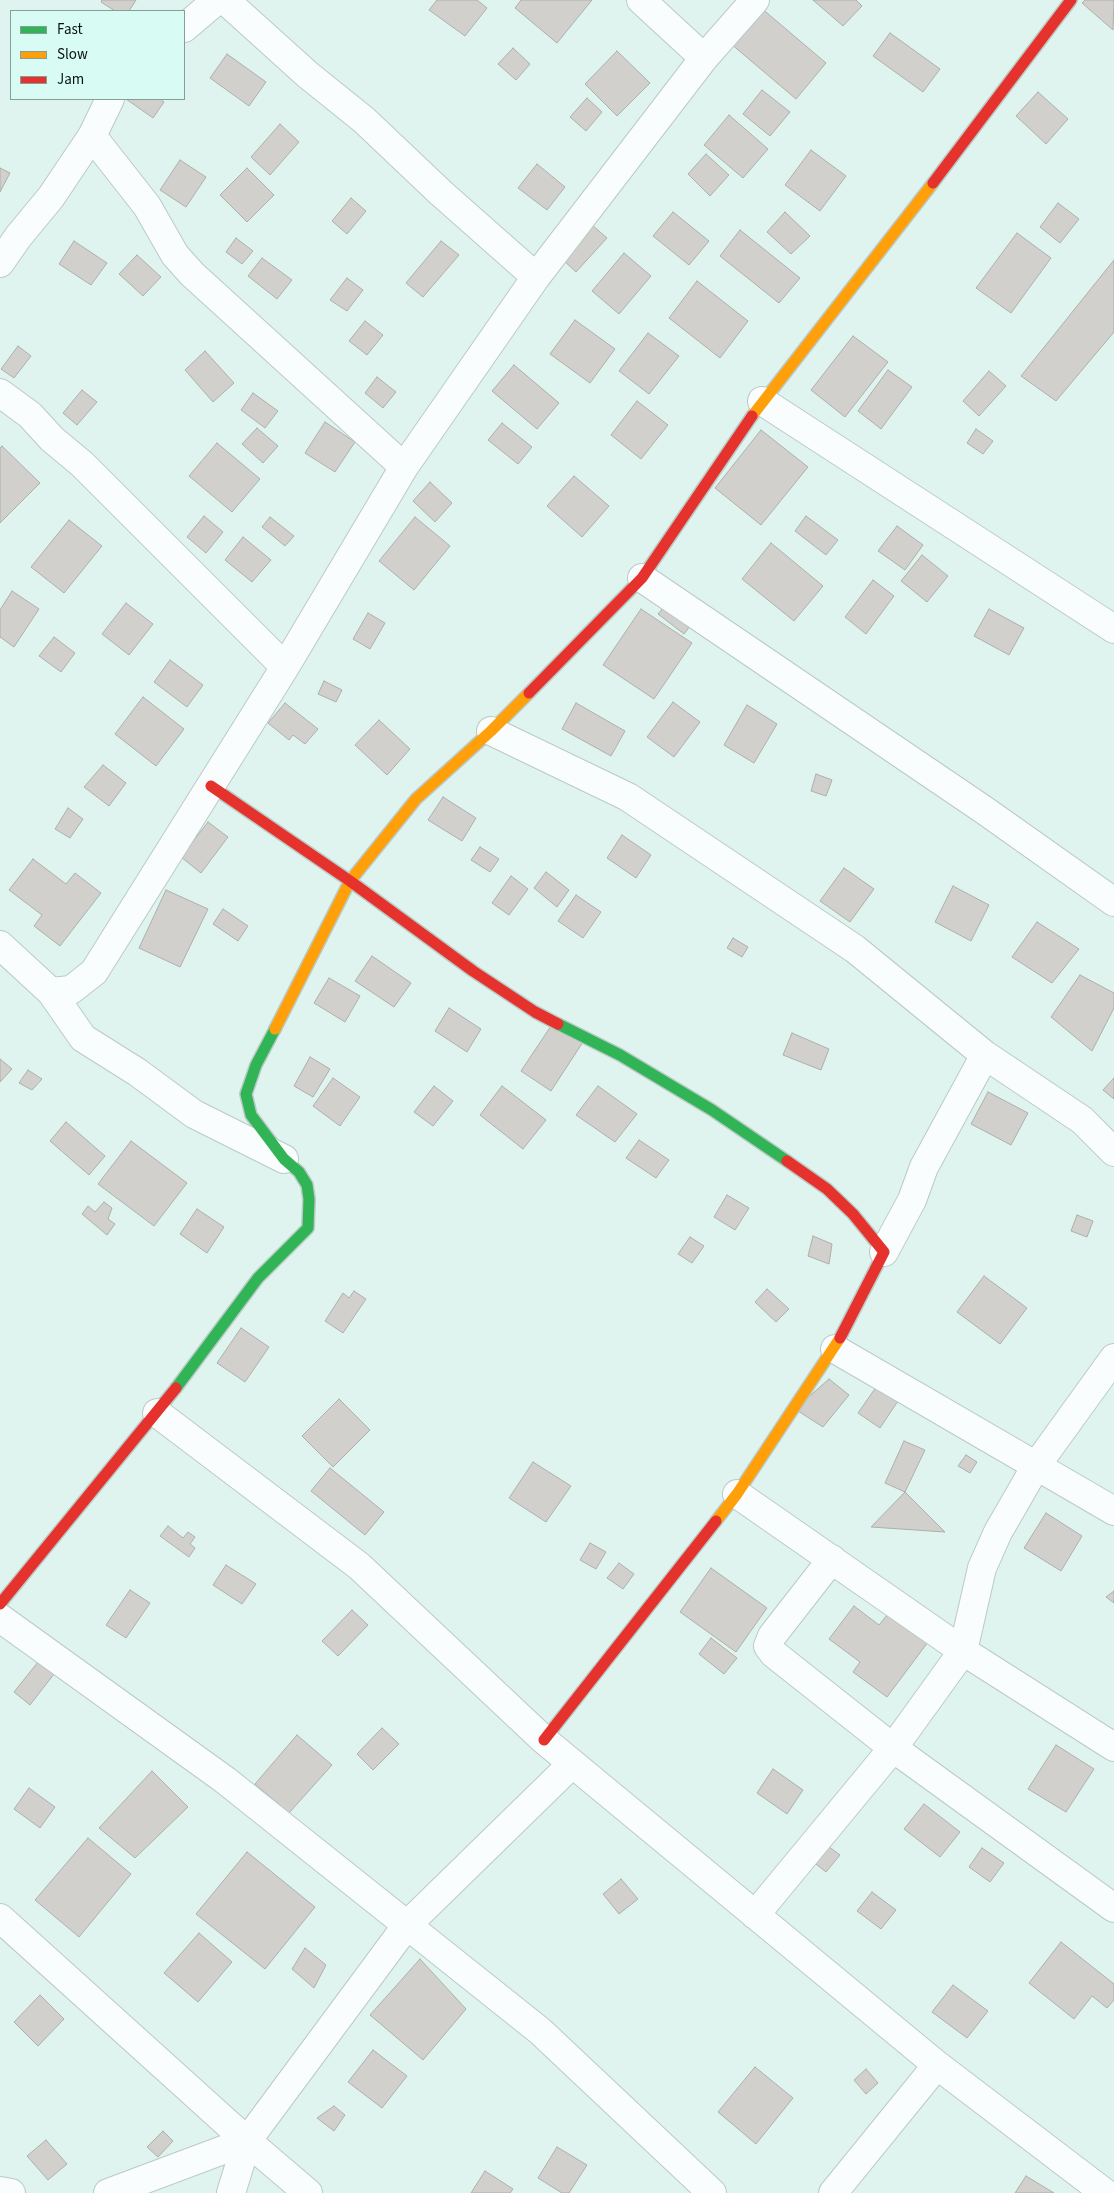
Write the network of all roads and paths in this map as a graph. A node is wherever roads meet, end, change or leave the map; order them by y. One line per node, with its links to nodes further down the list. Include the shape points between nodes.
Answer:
1 (217, 0): 6 (street)
2 (225, 0): 11 (street, via 308,75 364,120 426,180)
3 (641, 0): 7 (street)
4 (755, 0): 7 (street)
5 (1071, 0): 13 (street, via 901,225)
6 (185, 27)
7 (704, 58): 11 (street)
8 (110, 100): 9 (street)
9 (92, 136): 10 (street, via 51,197); 14 (street, via 147,206 175,255 192,274)
10 (0, 263)
11 (536, 277): 14 (street)
12 (0, 393): 17 (street, via 30,415 82,464)
13 (762, 401): 15 (street); 16 (street)
14 (404, 467): 17 (street)
15 (642, 578): 18 (street); 21 (street)
16 (1114, 629)
17 (285, 667): 19 (street)
18 (491, 730): 20 (street, via 416,799); 24 (street, via 628,797 855,949)
19 (211, 786): 20 (street); 23 (street, via 94,972 70,990)
20 (350, 881): 26 (street, via 256,1065 246,1094 251,1115); 27 (street, via 535,1012 620,1055 712,1110 827,1188)
21 (1114, 902)
22 (0, 945): 23 (street)
23 (51, 992): 26 (street, via 83,1038 194,1114)
24 (985, 1055): 25 (street, via 1082,1120); 27 (street, via 924,1167 912,1200)
25 (1114, 1152)
26 (284, 1159): 30 (street, via 299,1172 307,1185 308,1228 258,1278)
27 (884, 1252): 28 (street)
28 (836, 1349): 31 (street); 32 (street)
29 (1114, 1358): 31 (street)
30 (157, 1413): 35 (street); 38 (street, via 359,1566)
31 (1036, 1466): 33 (street); 37 (street, via 998,1532 982,1568)
32 (737, 1494): 34 (street); 38 (street)
33 (1114, 1511)
34 (832, 1559): 37 (street); 40 (street, via 772,1636 768,1646)
35 (0, 1604)
36 (0, 1618): 45 (street, via 225,1780)
37 (963, 1651): 39 (street); 40 (street)
38 (544, 1740): 41 (street)
39 (1114, 1747)
40 (893, 1748): 42 (street); 43 (street)
41 (572, 1764): 43 (street); 45 (street)
42 (1114, 1908)
43 (755, 1915): 46 (street)
44 (0, 1918): 47 (street)
45 (407, 1925): 47 (street); 53 (street, via 540,2031)
46 (937, 2065): 54 (street); 55 (street)
47 (247, 2141): 50 (street); 51 (street); 52 (street)
48 (0, 2191): 49 (street)
49 (11, 2193)
50 (108, 2193)
51 (231, 2193)
52 (308, 2193)
53 (712, 2193)
54 (833, 2193)
55 (1105, 2193)

